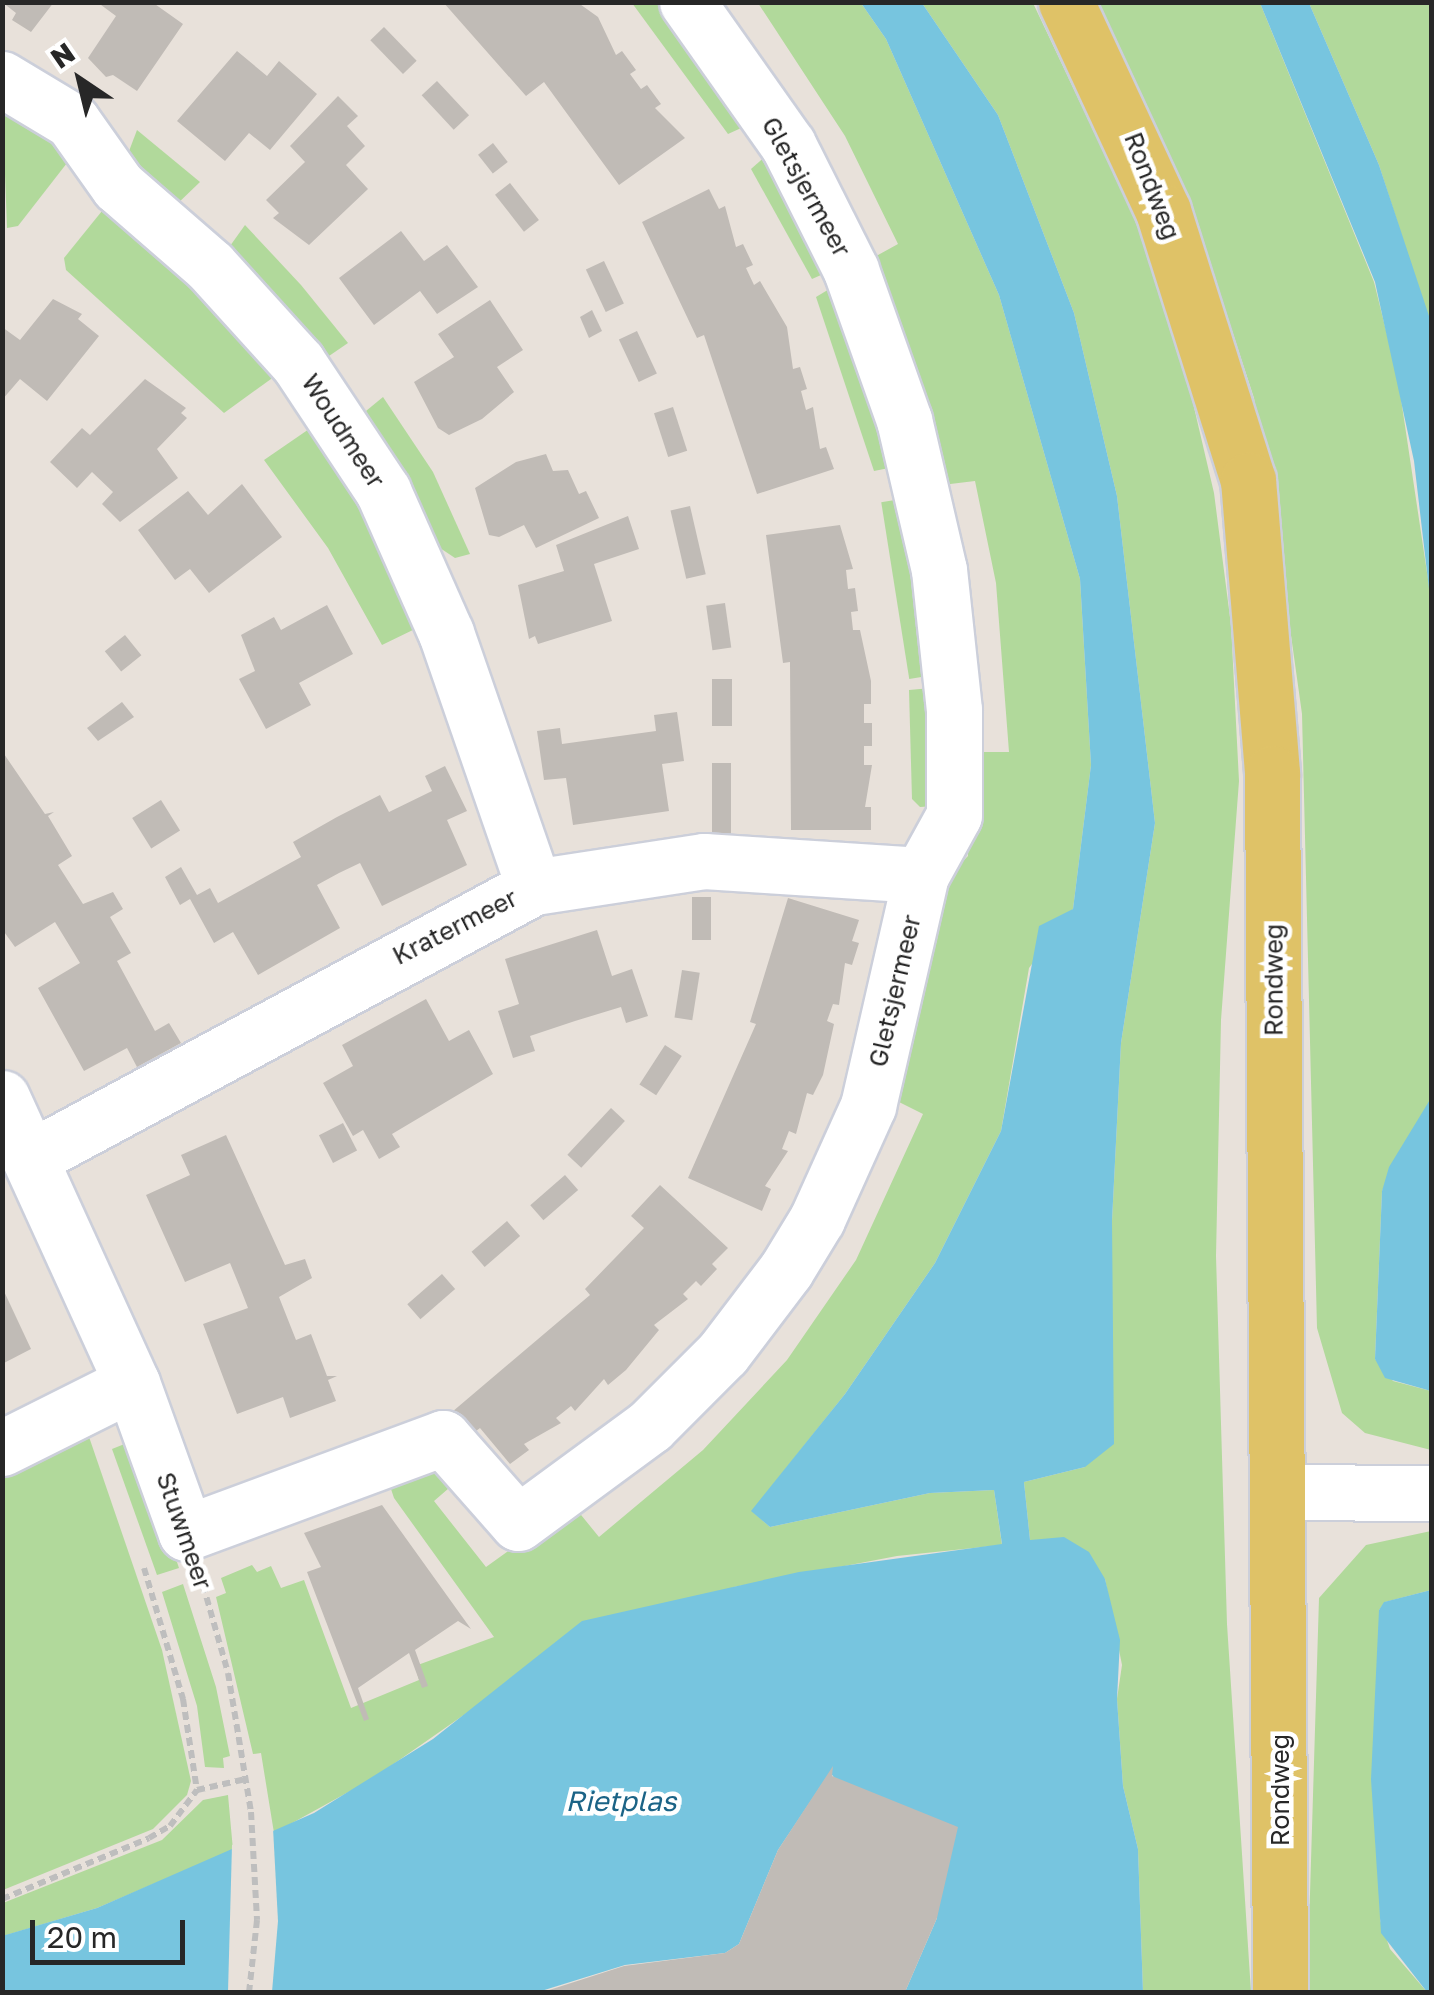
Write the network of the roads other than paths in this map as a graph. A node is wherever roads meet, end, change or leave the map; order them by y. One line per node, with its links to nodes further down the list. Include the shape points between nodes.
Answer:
1 (687, 2): 4 (street, Gletsjermeer, via 788,144 851,270 904,420 939,570 954,710 954,815)
2 (1066, 2): 10 (main road, Rondweg, via 1163,211 1248,480 1272,773)
3 (2, 79): 5 (street, Woudmeer, via 72,121 118,186 210,266 298,364 383,491 446,633)
4 (921, 875): 5 (street, Kratermeer, via 704,861); 12 (street, Gletsjermeer, via 868,1106 843,1168 786,1270 723,1353 650,1426 518,1523 443,1438)
5 (534, 886): 7 (street, Kratermeer)
6 (2, 1098): 7 (street, Stuwmeer)
7 (34, 1156): 8 (street, Stuwmeer)
8 (132, 1383): 9 (street); 12 (street, Stuwmeer)
9 (2, 1448)
10 (1281, 1492): 11 (street); 13 (main road, Rondweg)
11 (1432, 1493)
12 (186, 1532)
13 (1280, 1992)

